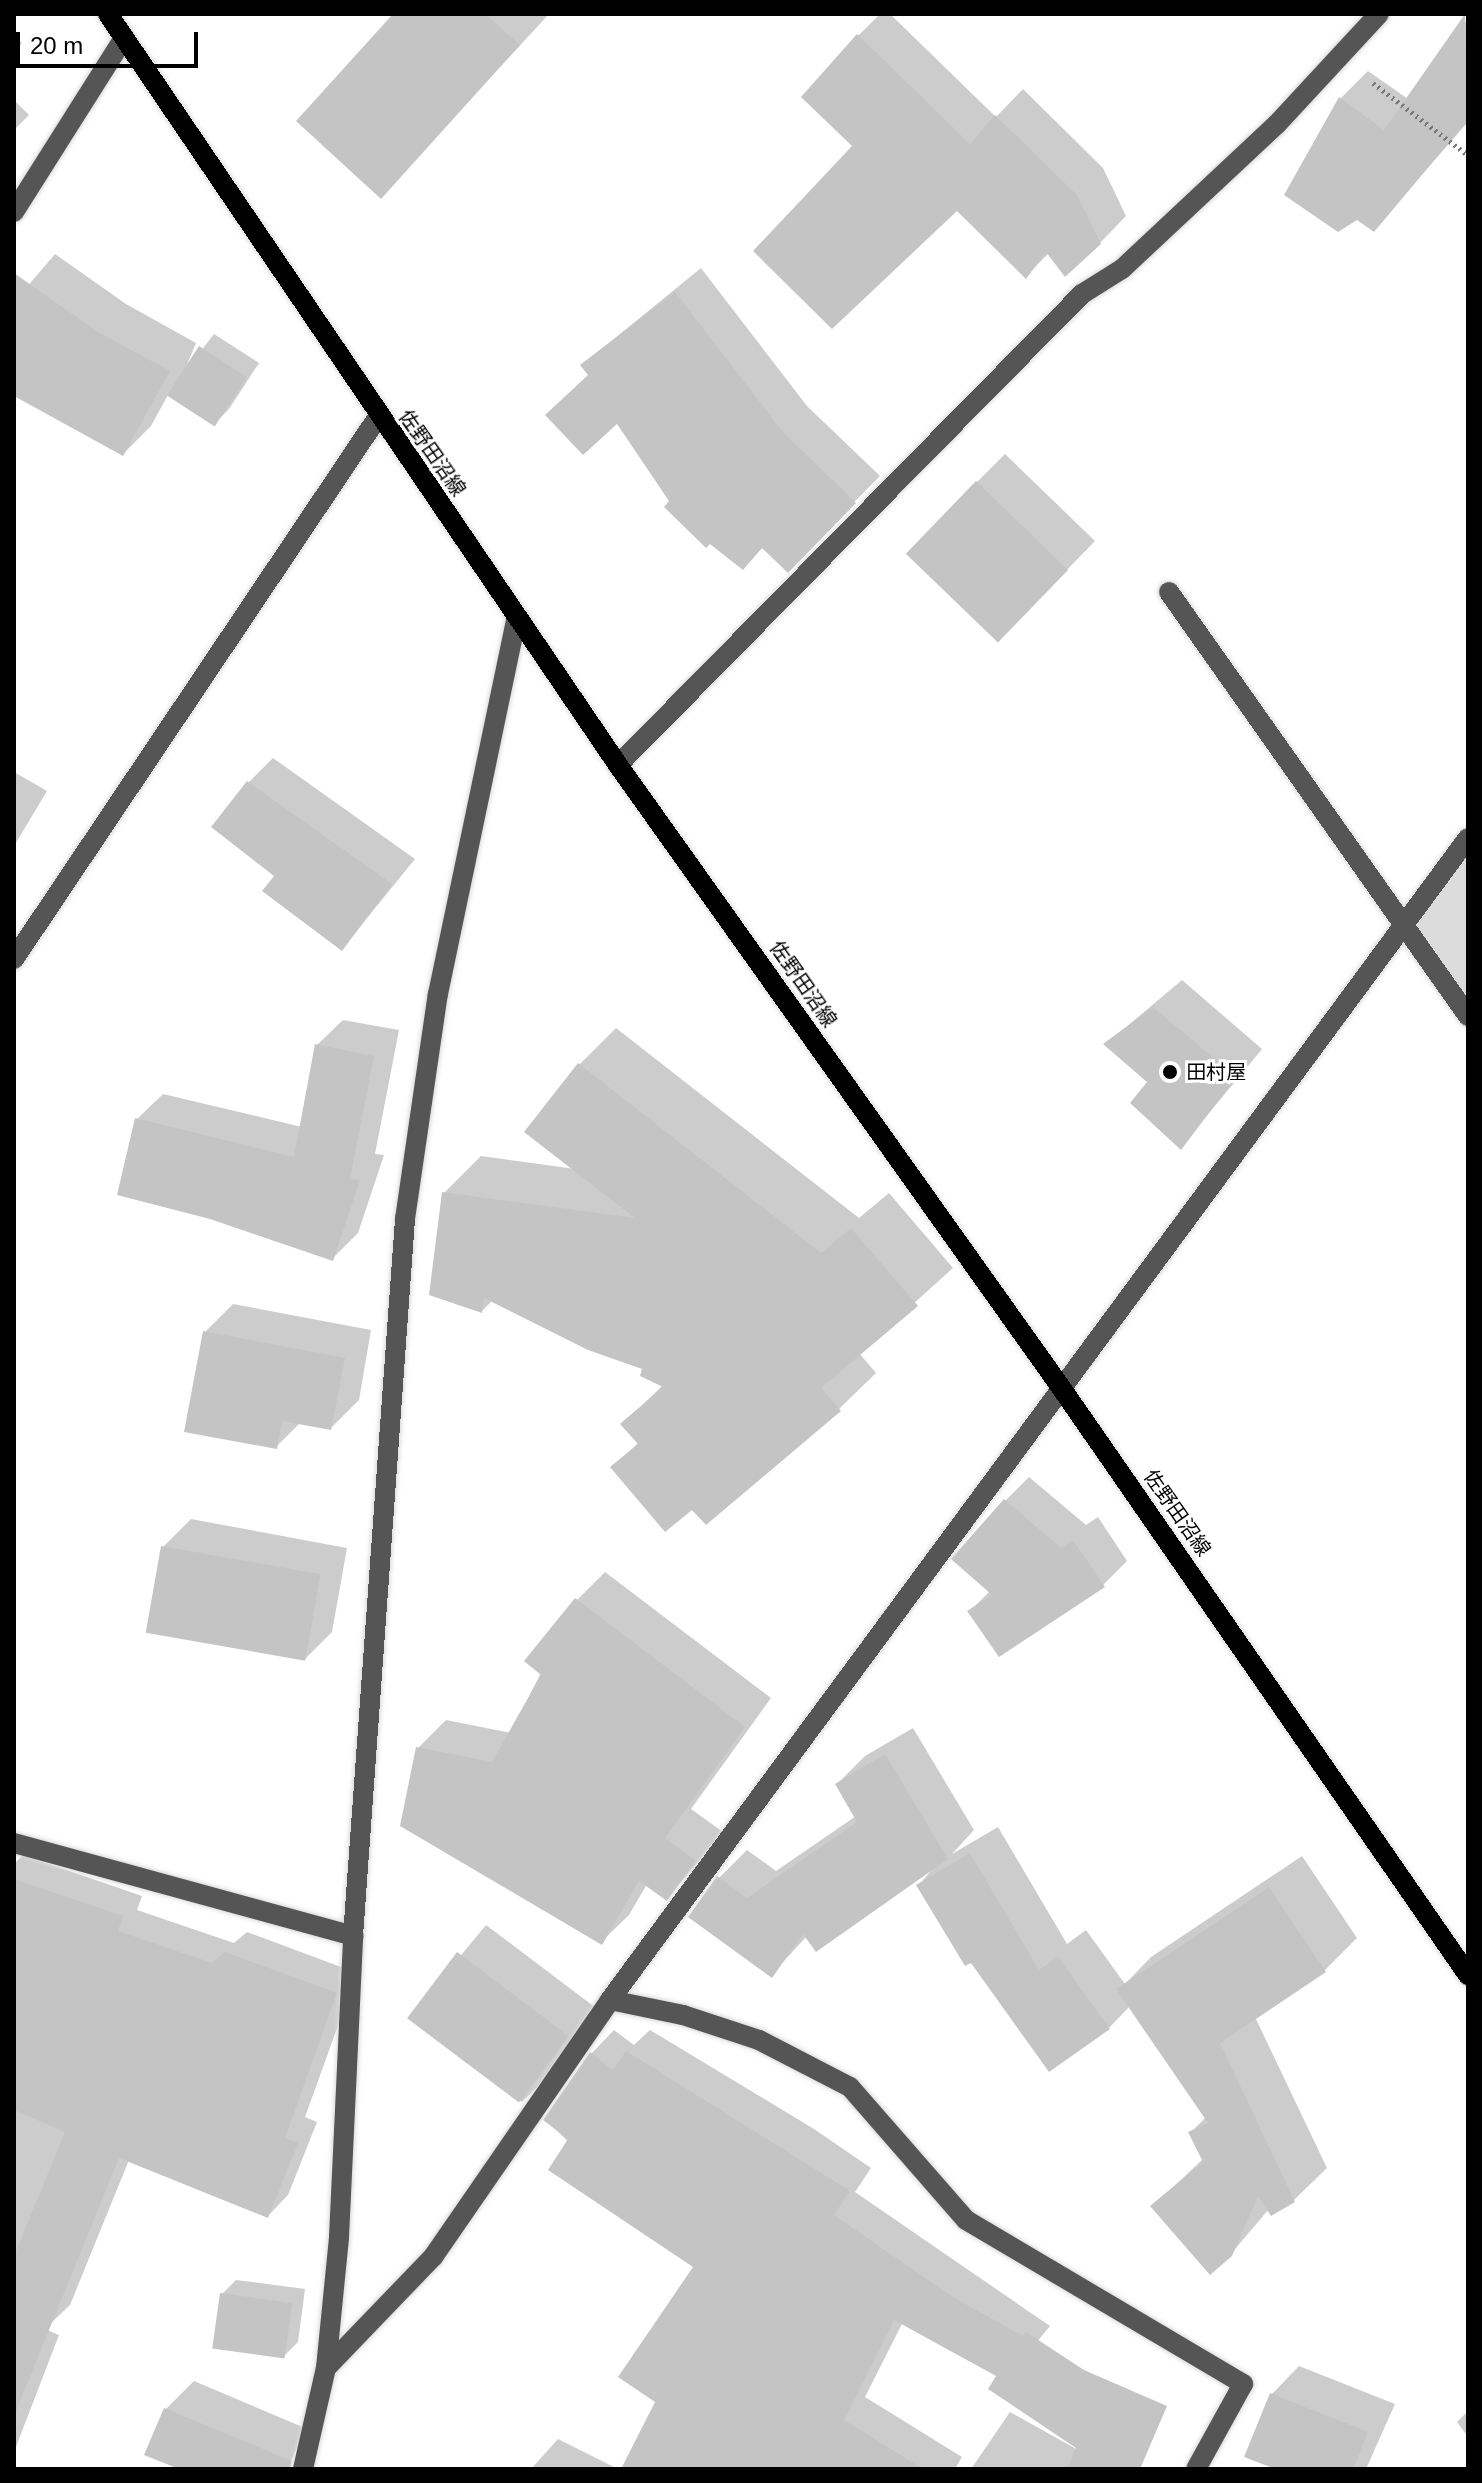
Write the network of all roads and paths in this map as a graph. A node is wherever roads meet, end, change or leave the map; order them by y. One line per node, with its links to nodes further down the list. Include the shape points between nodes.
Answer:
1 (108, 14): 3 (main road, 佐野田沼線)
2 (1379, 14): 4 (street)
3 (124, 38): 6 (street); 7 (main road, 佐野田沼線)
4 (1340, 56): 5 (path); 10 (street, via 1277,124 1122,269 1082,294)
5 (1468, 155)
6 (14, 212)
7 (378, 417): 9 (main road, 佐野田沼線); 13 (street)
8 (1169, 592): 12 (street)
9 (517, 617): 10 (main road, 佐野田沼線); 17 (street, via 438,994 405,1219)
10 (618, 765): 15 (main road, 佐野田沼線)
11 (1468, 838): 12 (street)
12 (1405, 926): 14 (street); 15 (street)
13 (14, 959)
14 (1468, 1016)
15 (1060, 1386): 18 (main road, 佐野田沼線); 19 (street)
16 (14, 1843): 17 (street)
17 (353, 1936): 20 (street, via 339,2237)
18 (1468, 1975)
19 (610, 2000): 20 (street, via 433,2257); 22 (street, via 683,2015 759,2040 850,2087 966,2220 1243,2384)
20 (326, 2368): 21 (street)
21 (303, 2469)
22 (1196, 2469)

